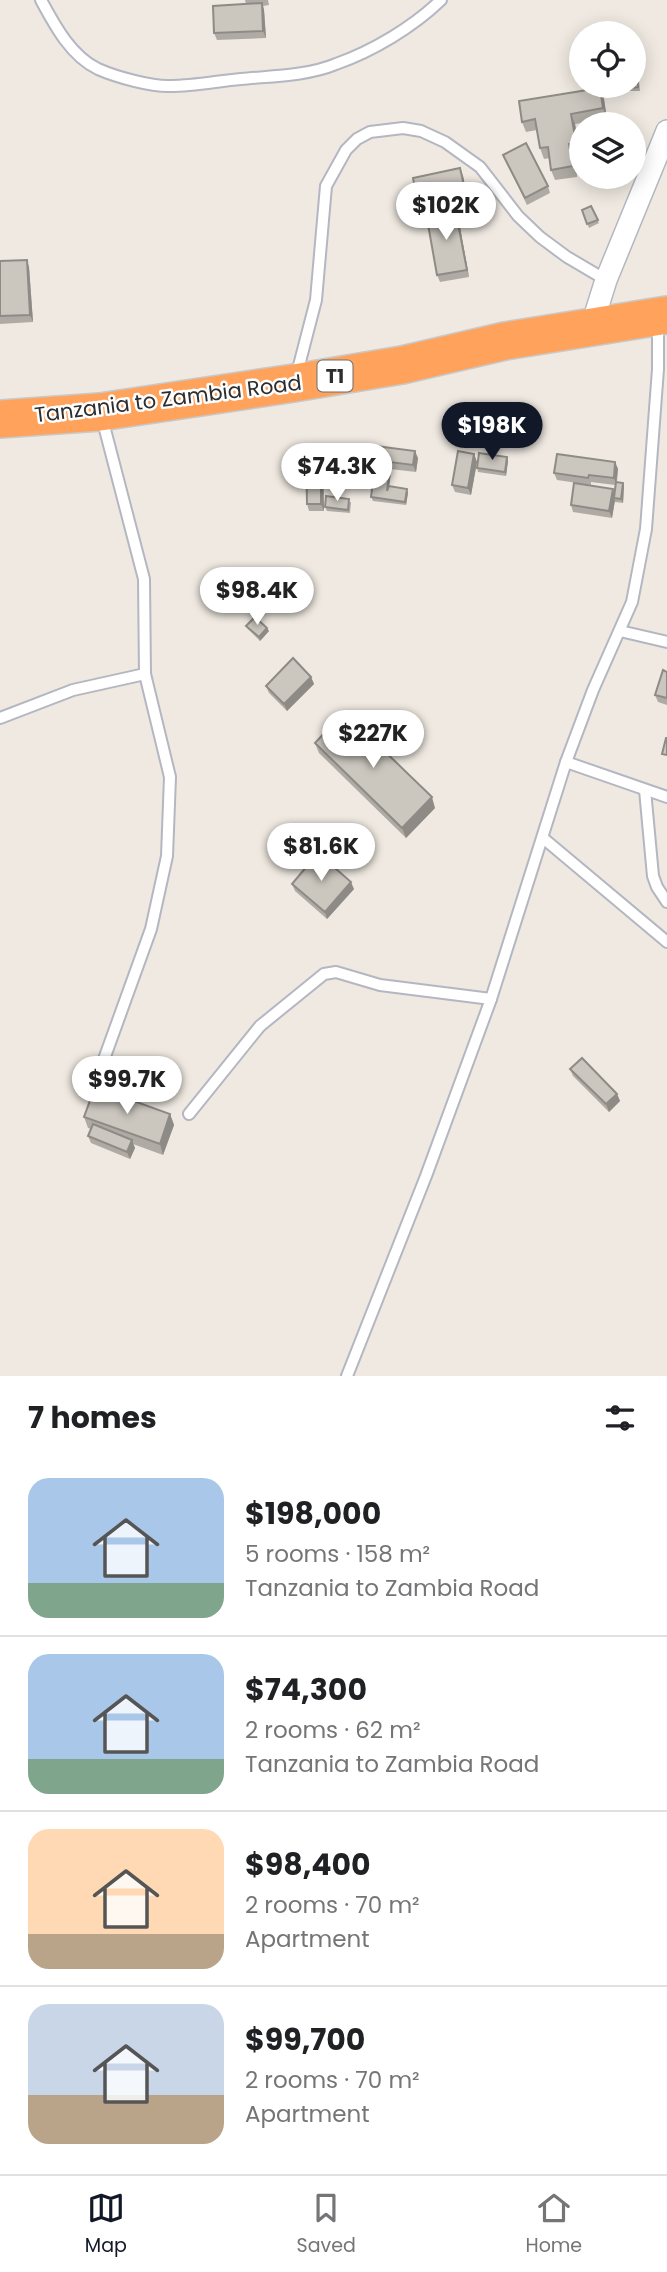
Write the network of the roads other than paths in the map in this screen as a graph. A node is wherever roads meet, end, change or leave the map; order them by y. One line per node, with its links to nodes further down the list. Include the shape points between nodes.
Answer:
1 (41, 0): 2 (lane, via 78,56 99,69 169,87 335,65 398,33)
2 (441, 0)
3 (667, 131): 4 (street)
4 (606, 280): 6 (street); 7 (lane, via 540,237 480,167 445,142 403,128 370,132 346,150 326,186 316,300)
5 (662, 316): 6 (highway, Tanzania to Zambia Road / T1); 10 (lane, via 646,529 632,602)
6 (590, 328): 7 (highway, Tanzania to Zambia Road / T1)
7 (294, 383): 8 (highway, Tanzania to Zambia Road / T1)
8 (100, 412): 9 (highway, Tanzania to Zambia Road / T1); 12 (lane, via 144,579)
9 (0, 419)
10 (620, 631): 11 (lane); 14 (lane)
11 (667, 642)
12 (145, 674): 13 (lane, via 73,690); 21 (lane, via 170,777 167,856 150,929)
13 (0, 718)
14 (566, 762): 15 (lane); 17 (lane)
15 (645, 790): 16 (lane); 18 (lane, via 653,876)
16 (667, 797)
17 (542, 838): 19 (lane); 20 (lane)
18 (667, 902)
19 (667, 942)
20 (491, 999): 22 (lane, via 380,985 336,972 324,974 260,1026); 23 (lane)
21 (103, 1062)
22 (189, 1114)
23 (347, 1376)

